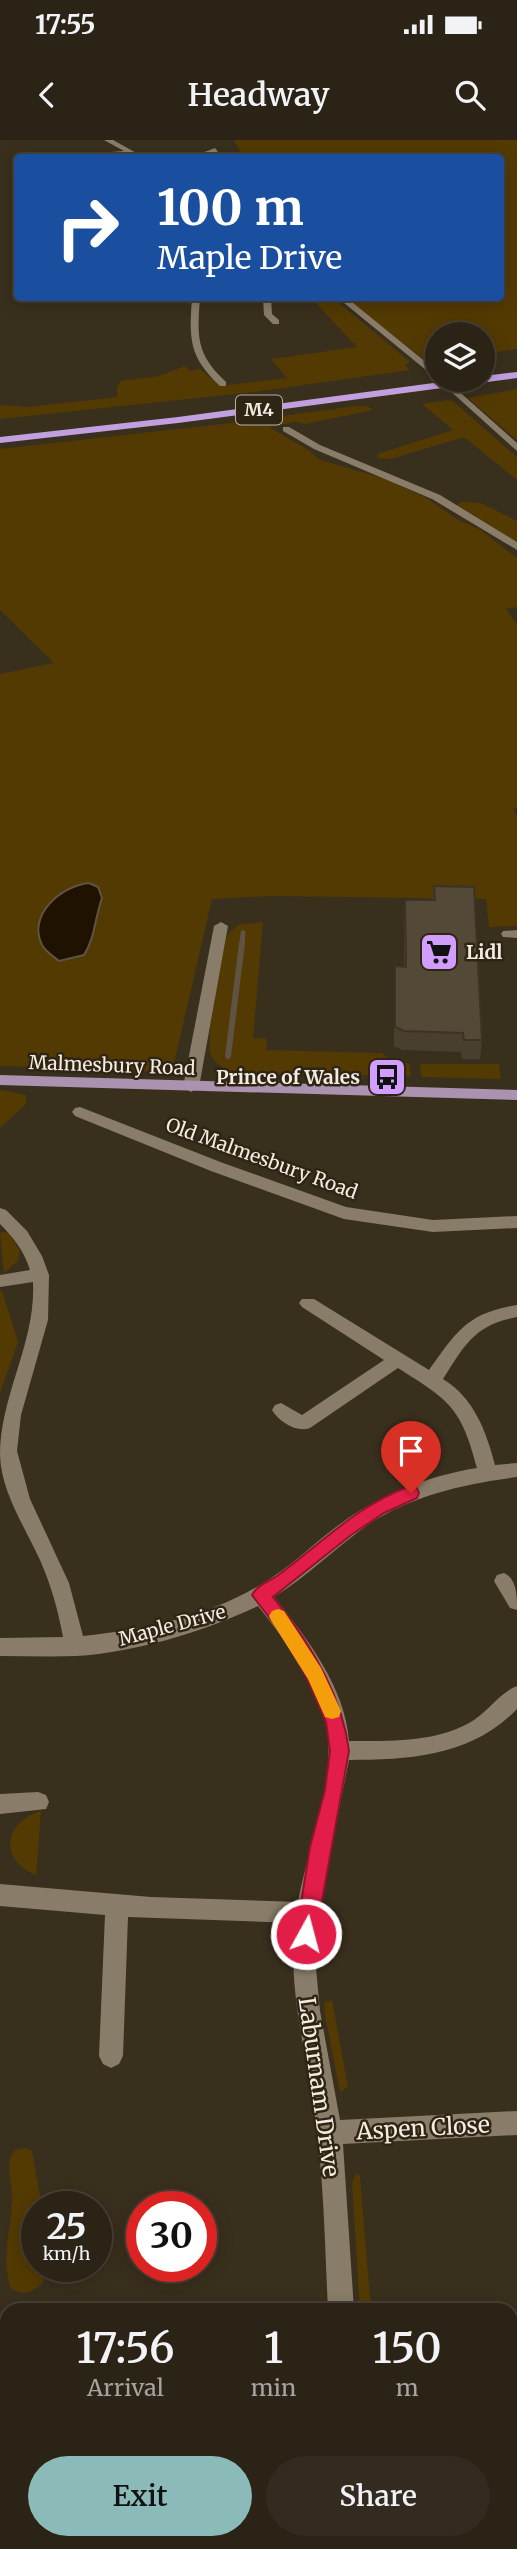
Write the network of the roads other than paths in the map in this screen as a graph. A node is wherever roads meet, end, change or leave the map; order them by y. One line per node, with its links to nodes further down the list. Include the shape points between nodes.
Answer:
1 (108, 140): 3 (street)
2 (215, 150): 4 (street)
3 (135, 154)
4 (205, 154)
5 (195, 301): 14 (street, via 194,349)
6 (267, 301): 8 (street, via 267,314)
7 (346, 301): 9 (street)
8 (276, 322)
9 (425, 365)
10 (517, 365): 11 (highway)
11 (495, 368)
12 (517, 376): 18 (highway, M4)
13 (425, 379): 16 (highway, M4)
14 (223, 384)
15 (455, 392): 19 (street)
16 (0, 429)
17 (286, 429): 20 (street, via 317,447 436,497)
18 (0, 440)
19 (517, 448)
20 (517, 547)
21 (221, 926): 23 (street)
22 (0, 1080): 23 (main road, Malmesbury Road)
23 (191, 1087): 24 (main road, Malmesbury Road)
24 (517, 1095)
25 (80, 1112): 27 (street, Old Malmesbury Road, via 344,1213 433,1226)
26 (0, 1214): 28 (street, via 29,1244)
27 (517, 1222)
28 (41, 1275): 29 (street); 39 (street, via 41,1312 10,1425 8,1454 18,1493 58,1578)
29 (0, 1281)
30 (308, 1303): 32 (street)
31 (517, 1311): 33 (street, via 478,1321 458,1341)
32 (397, 1360): 33 (street); 34 (street, via 304,1423)
33 (433, 1379): 36 (street, via 468,1415)
34 (282, 1410)
35 (517, 1470): 36 (street, Maple Drive)
36 (488, 1473): 37 (street, Maple Drive, via 453,1479 378,1508)
37 (261, 1595): 39 (street, Maple Drive, via 192,1623); 41 (street, Laburnam Drive, via 287,1627 326,1696 336,1722)
38 (0, 1647): 39 (street, Maple Drive)
39 (75, 1647)
40 (517, 1695): 41 (street, via 506,1709 476,1729 442,1744 414,1750)
41 (339, 1751): 46 (street, Laburnam Drive)
42 (38, 1802): 43 (street)
43 (0, 1804)
44 (0, 1895): 45 (street)
45 (117, 1905): 46 (street); 47 (street)
46 (308, 1913): 49 (street, Laburnam Drive, via 305,1996)
47 (111, 2056)
48 (517, 2123): 49 (street, Aspen Close)
49 (329, 2133): 50 (street, Laburnam Drive)
50 (341, 2303)

